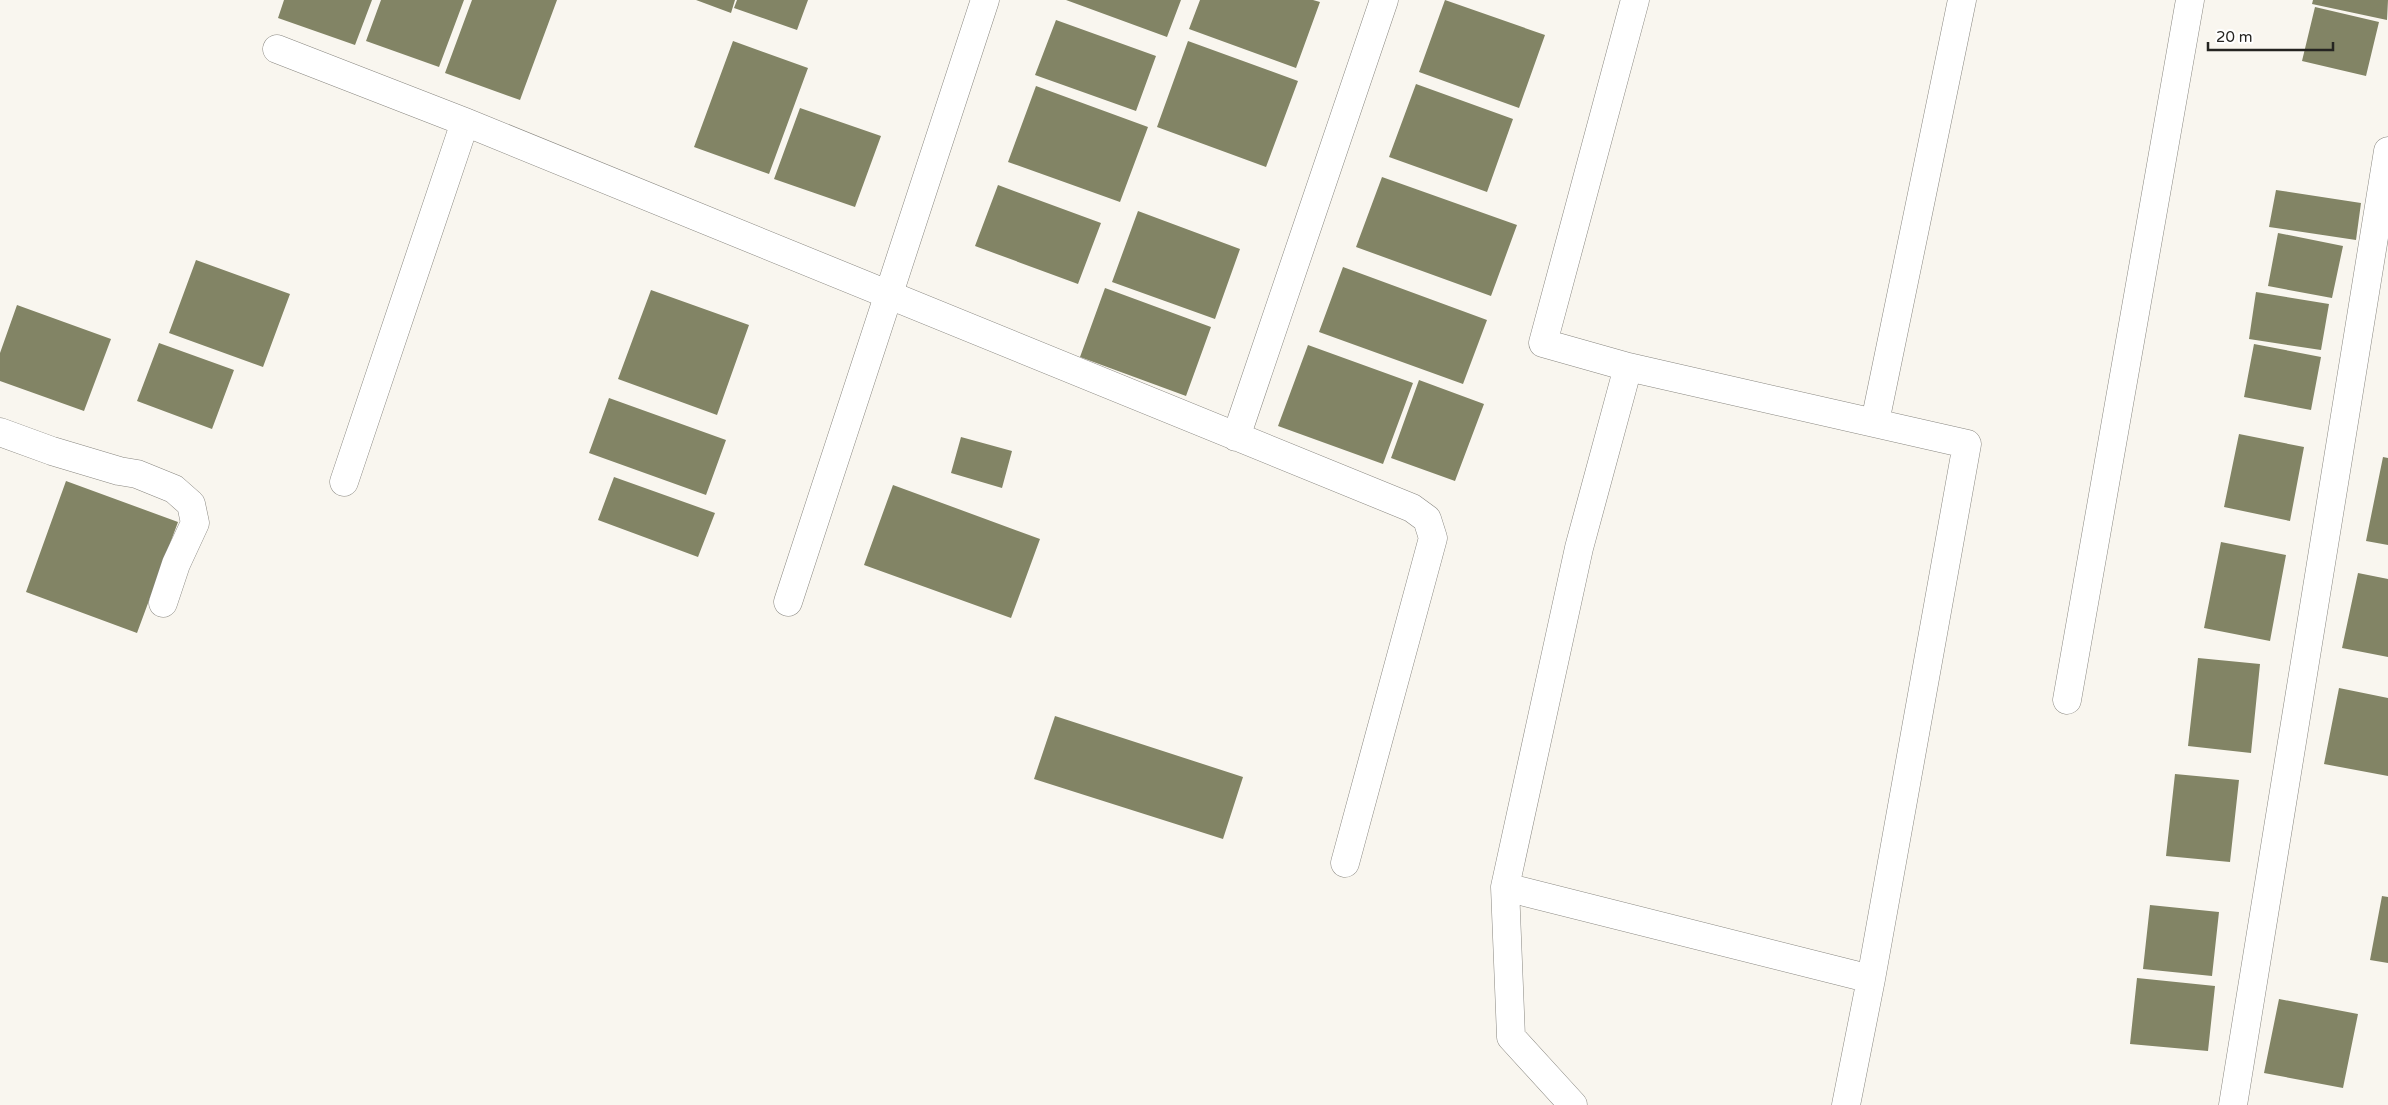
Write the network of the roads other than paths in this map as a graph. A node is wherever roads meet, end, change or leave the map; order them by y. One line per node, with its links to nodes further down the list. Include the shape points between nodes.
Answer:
1 (985, 0): 9 (street)
2 (1384, 0): 13 (street)
3 (1634, 0): 10 (street, via 1543,343)
4 (1962, 0): 11 (street)
5 (2190, 0): 17 (street)
6 (277, 49): 7 (street)
7 (465, 122): 9 (street); 14 (street)
8 (2388, 151): 23 (street)
9 (889, 295): 13 (street); 15 (street)
10 (1628, 367): 11 (street); 19 (street, via 1579,548)
11 (1875, 422): 20 (street, via 1967,444)
12 (0, 432): 16 (street, via 52,451 137,474 174,489 191,504 195,523)
13 (1236, 437): 18 (street, via 1412,508 1427,519 1434,538)
14 (344, 482)
15 (788, 602)
16 (163, 603)
17 (2067, 700)
18 (1345, 863)
19 (1505, 887): 20 (street); 21 (street, via 1512,1037)
20 (1871, 978): 22 (street)
21 (1573, 1105)
22 (1846, 1105)
23 (2233, 1105)

